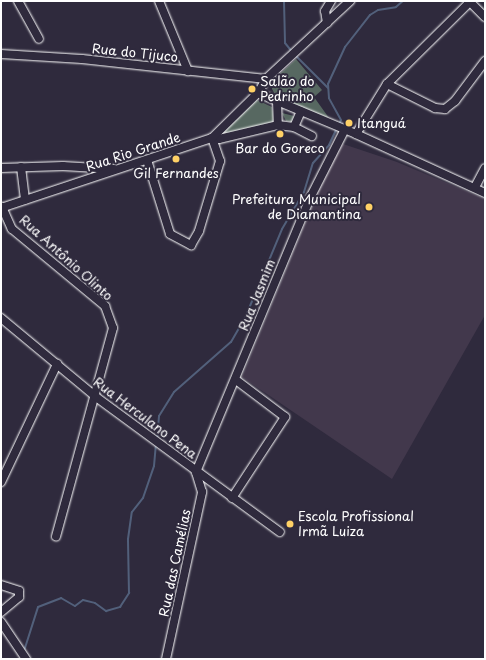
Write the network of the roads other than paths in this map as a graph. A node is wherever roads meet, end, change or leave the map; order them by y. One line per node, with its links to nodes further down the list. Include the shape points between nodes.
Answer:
1 (18, 1): 8 (street)
2 (159, 1): 11 (street)
3 (331, 1): 7 (street, via 325,11)
4 (350, 1): 7 (street, Rua Rio Grande)
5 (470, 2): 6 (street); 13 (street)
6 (485, 17)
7 (327, 23): 12 (street, Rua Rio Grande)
8 (40, 39)
9 (1, 54): 11 (street, Rua do Tijuco)
10 (485, 61): 13 (street, via 455,101 445,109 435,108)
11 (188, 71): 12 (street, Rua do Tijuco)
12 (266, 79): 14 (street, Rua Rio Grande)
13 (387, 84): 20 (street)
14 (258, 93): 15 (street); 22 (street, Rua Rio Grande)
15 (277, 101): 16 (street); 17 (street)
16 (301, 112): 18 (street); 19 (street)
17 (278, 125): 18 (street); 22 (street, via 219,139)
18 (294, 128): 21 (street)
19 (344, 129): 20 (street); 34 (street, Rua Jasmim, via 309,200)
20 (356, 134): 28 (street)
21 (312, 136)
22 (212, 138): 23 (street, Rua Rio Grande); 23 (street, via 220,161 196,238 191,244 170,234)
23 (147, 160): 27 (street, Rua Rio Grande)
24 (21, 167): 25 (street); 27 (street); 30 (street)
25 (1, 168)
26 (485, 168): 28 (street)
27 (119, 169): 30 (street, Rua Rio Grande)
28 (475, 187): 29 (street)
29 (485, 193)
30 (25, 200): 31 (street, Rua Rio Grande)
31 (1, 208): 35 (street, Rua Antônio Olinto, via 12,229 105,306 113,328)
32 (1, 318): 33 (street, Rua Herculano Pena)
33 (57, 364): 35 (street, Rua Herculano Pena); 37 (street)
34 (236, 380): 36 (street, Rua Jasmim); 38 (street, via 285,417)
35 (96, 397): 36 (street, Rua Herculano Pena); 40 (street, Rua Antônio Olinto)
36 (196, 472): 38 (street, Rua Herculano Pena); 45 (street, Rua das Camélias, via 202,492)
37 (1, 482)
38 (232, 498): 39 (street, Rua Herculano Pena)
39 (280, 532)
40 (56, 536)
41 (1, 585): 42 (street, via 20,591 19,597)
42 (1, 612)
43 (1, 622): 44 (street)
44 (26, 659)
45 (166, 659)

